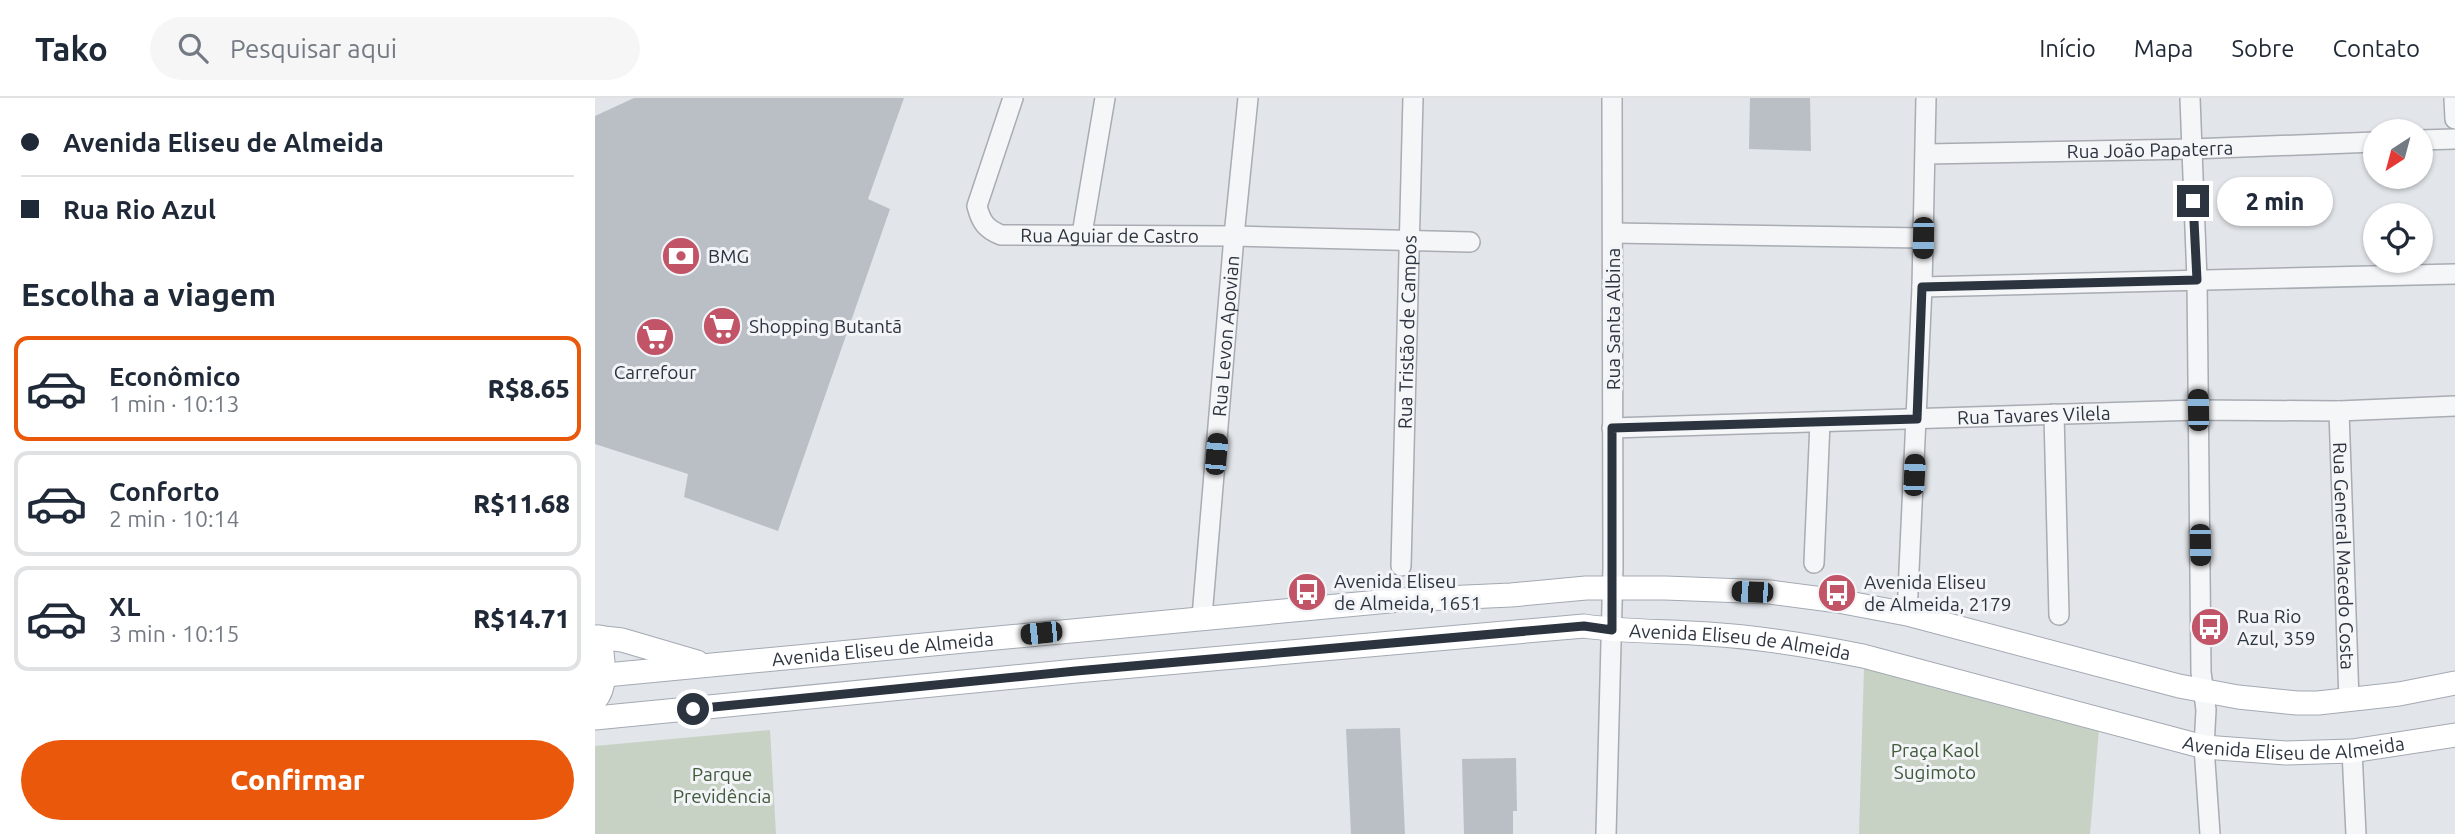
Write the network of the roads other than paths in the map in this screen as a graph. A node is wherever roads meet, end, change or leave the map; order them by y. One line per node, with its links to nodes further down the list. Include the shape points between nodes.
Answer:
1 (1013, 98): 16 (street, Rua Aguiar de Castro, via 977,206 981,220 1001,235)
2 (1105, 98): 16 (street)
3 (1248, 98): 17 (street, Rua Levon Apovian)
4 (1413, 98): 19 (street, Rua Tristão de Campos)
5 (1612, 98): 15 (street, Rua Santa Albina)
6 (1926, 98): 14 (street)
7 (2190, 98): 13 (street)
8 (2454, 98): 9 (street)
9 (2455, 119)
10 (2455, 139): 11 (street)
11 (2433, 140)
12 (2363, 142): 13 (street, Rua João Papaterra)
13 (2191, 149): 14 (street, Rua João Papaterra); 22 (street)
14 (1926, 154): 18 (street)
15 (1613, 233): 18 (street); 30 (street, Rua Santa Albina)
16 (1082, 234): 17 (street, Rua Aguiar de Castro)
17 (1234, 236): 19 (street, Rua Aguiar de Castro); 36 (street, Rua Levon Apovian)
18 (1923, 238): 23 (street)
19 (1409, 240): 20 (street, Rua Aguiar de Castro); 32 (street, Rua Tristão de Campos)
20 (1470, 242)
21 (2455, 274): 22 (street)
22 (2197, 280): 23 (street); 25 (street)
23 (1922, 287): 28 (street)
24 (2455, 406): 26 (street, Rua Tavares Vilela)
25 (2198, 410): 26 (street, Rua Tavares Vilela); 27 (street, Rua Tavares Vilela); 42 (street)
26 (2339, 411): 44 (street, Rua General Macedo Costa)
27 (2054, 414): 28 (street, Rua Tavares Vilela); 35 (street)
28 (1917, 419): 29 (street, Rua Tavares Vilela); 34 (street)
29 (1820, 422): 30 (street, Rua Tavares Vilela); 31 (street)
30 (1612, 428): 33 (street, Rua Santa Albina)
31 (1814, 563)
32 (1401, 566)
33 (1613, 588): 34 (main road, Avenida Eliseu de Almeida, via 1770,593); 36 (main road, Avenida Eliseu de Almeida); 37 (street, Rua Santa Albina)
34 (1907, 614): 42 (main road, Avenida Eliseu de Almeida)
35 (2059, 615)
36 (1202, 617): 39 (main road, Avenida Eliseu de Almeida)
37 (1612, 630): 45 (main road, Avenida Eliseu de Almeida, via 1584,626); 47 (main road, Avenida Eliseu de Almeida, via 1710,634 1818,647); 49 (street, Rua Santa Albina)
38 (597, 637): 39 (main road); 40 (main road)
39 (707, 664): 40 (main road, Avenida Eliseu de Almeida)
40 (599, 676): 43 (main road)
41 (2455, 683): 44 (main road, Avenida Eliseu de Almeida)
42 (2203, 690): 44 (main road, Avenida Eliseu de Almeida, via 2297,704); 47 (street)
43 (595, 700)
44 (2349, 701)
45 (595, 718)
46 (2455, 735): 48 (main road, Avenida Eliseu de Almeida)
47 (2204, 747): 48 (main road, Avenida Eliseu de Almeida, via 2286,753); 50 (street)
48 (2352, 751): 51 (street)
49 (1606, 834)
50 (2210, 834)
51 (2356, 834)

